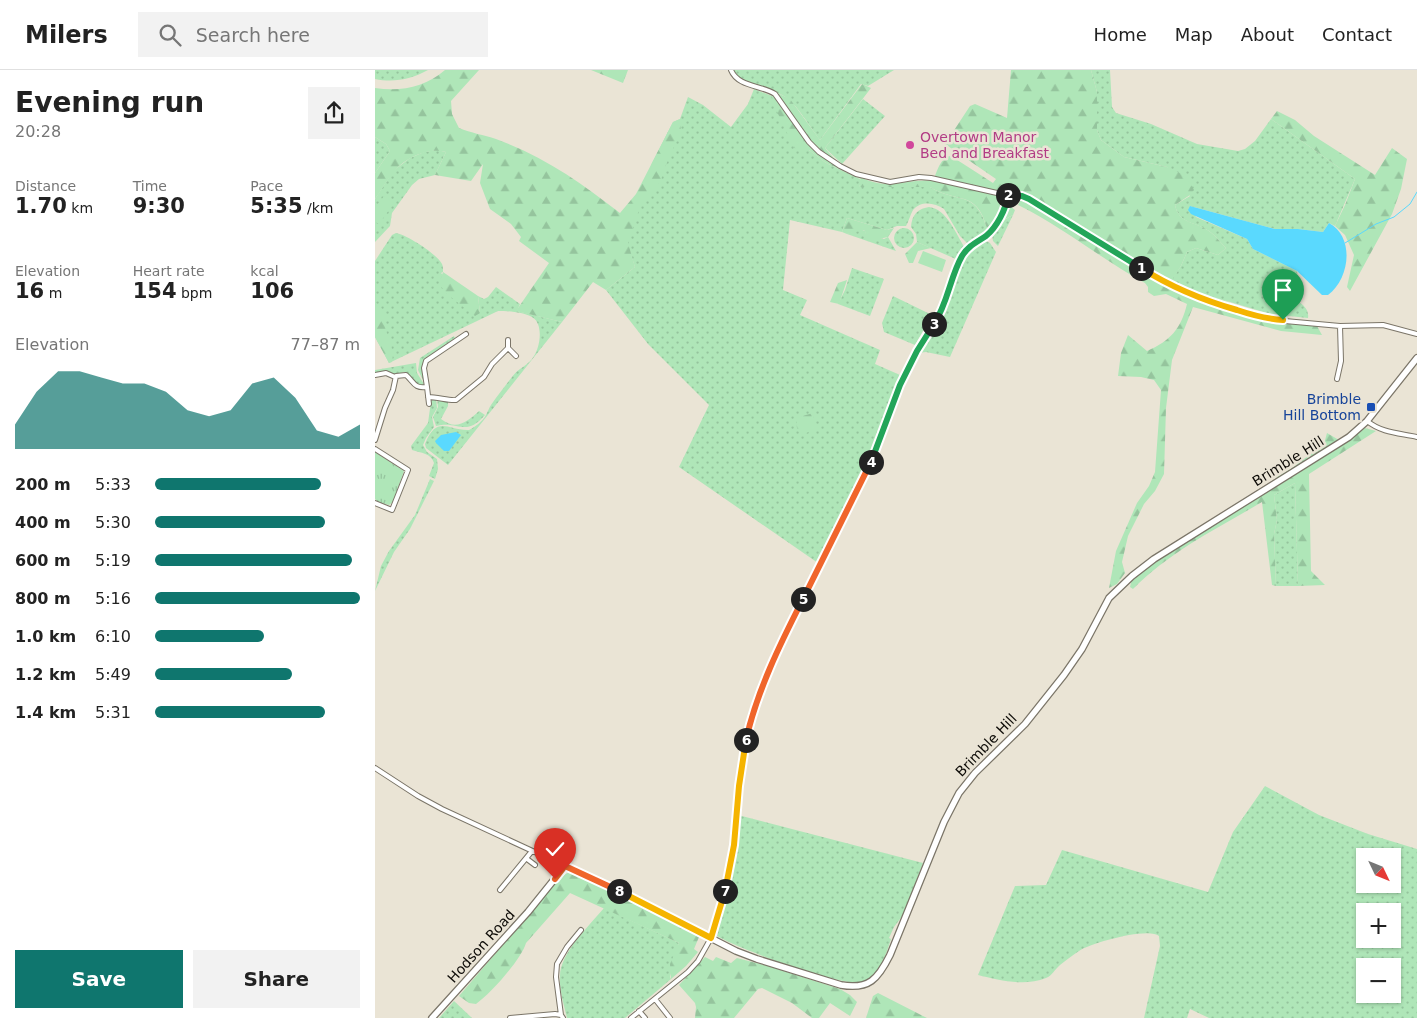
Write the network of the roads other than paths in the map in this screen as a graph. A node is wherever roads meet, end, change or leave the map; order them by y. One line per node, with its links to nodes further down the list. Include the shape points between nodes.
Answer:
1 (731, 70): 2 (street, via 740,81 775,94 814,148 849,170 890,182 931,178)
2 (1008, 195): 3 (street, via 1029,199 1153,276 1194,296 1269,319); 30 (street, via 995,226 963,255 942,312 900,385 871,462 786,633 758,699 744,748 731,864)
3 (1340, 326): 5 (street, via 1383,325); 12 (street, via 1341,361)
4 (467, 334): 13 (street, via 426,361)
5 (1417, 334)
6 (508, 340): 7 (street)
7 (509, 348): 8 (street); 14 (street, via 484,377 456,400)
8 (516, 356)
9 (1417, 358): 17 (main road, Brimble Hill)
10 (375, 374): 11 (street, via 386,373)
11 (395, 378): 13 (street, via 403,374 415,386); 18 (street)
12 (1337, 379)
13 (427, 388): 14 (street)
14 (428, 397): 15 (street)
15 (429, 404)
16 (375, 421): 18 (street)
17 (1367, 421): 19 (street, via 1383,430); 30 (main road, Brimble Hill, via 1327,452 1153,559 1115,591 1065,675 1025,724 959,793 943,822 890,955 873,981 857,987 841,986 757,959)
18 (381, 423): 20 (street)
19 (1417, 437)
20 (375, 440)
21 (375, 449): 22 (street, via 408,470 392,510)
22 (375, 503)
23 (375, 768): 24 (street, via 431,804)
24 (532, 851): 25 (street); 27 (street)
25 (527, 859): 26 (street); 28 (street)
26 (535, 865)
27 (565, 866): 30 (main road, Brimble Hill); 34 (main road, Hodson Road)
28 (500, 890)
29 (581, 930): 33 (street, via 557,964)
30 (711, 938): 31 (street, via 688,972)
31 (655, 999): 32 (street); 38 (street)
32 (639, 1011): 36 (street); 37 (street)
33 (562, 1016): 35 (street)
34 (432, 1018)
35 (510, 1018)
36 (631, 1018)
37 (645, 1018)
38 (670, 1018)

